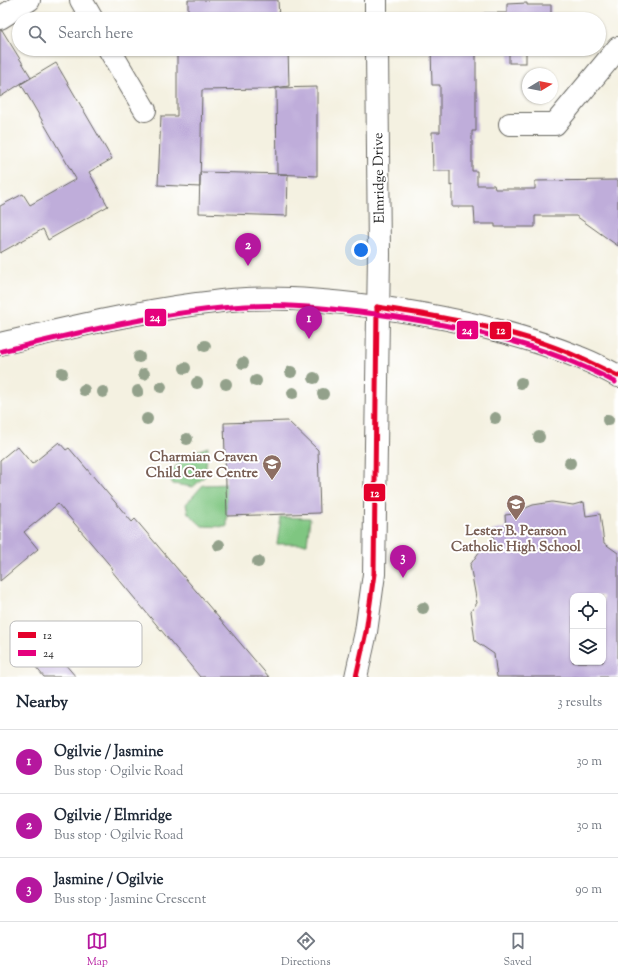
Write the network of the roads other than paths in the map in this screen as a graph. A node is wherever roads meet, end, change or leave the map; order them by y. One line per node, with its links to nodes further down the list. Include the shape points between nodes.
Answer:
1 (29, 0): 6 (street)
2 (81, 0): 4 (street)
3 (376, 0): 5 (street)
4 (88, 12)
5 (376, 12)
6 (0, 18)
7 (618, 48): 11 (street, via 555,124)
8 (113, 56): 10 (street)
9 (377, 56): 12 (street, Elmridge Drive)
10 (145, 110)
11 (510, 124)
12 (378, 307): 13 (street, via 343,302 271,298 231,300 147,312); 14 (street, via 478,325 533,340 579,357); 15 (street, Elmridge Drive, via 374,574 366,632)
13 (0, 344)
14 (618, 376)
15 (356, 677)

